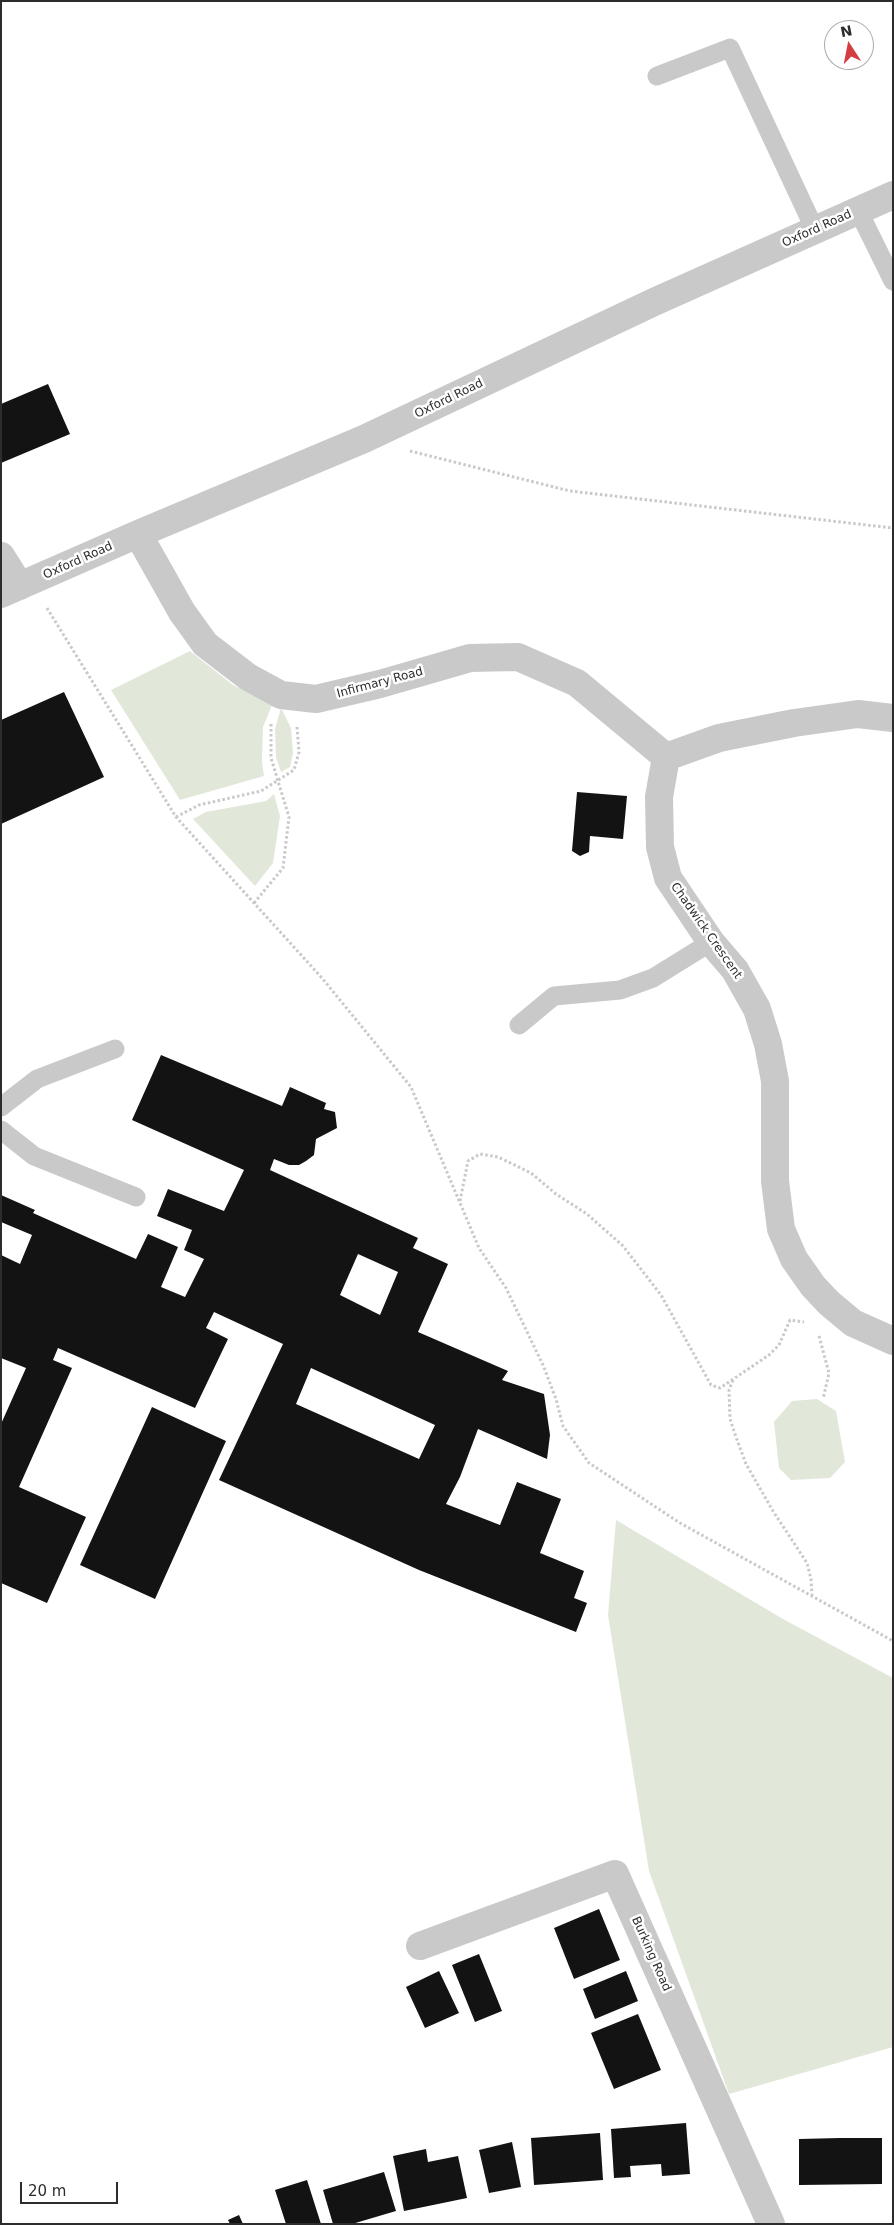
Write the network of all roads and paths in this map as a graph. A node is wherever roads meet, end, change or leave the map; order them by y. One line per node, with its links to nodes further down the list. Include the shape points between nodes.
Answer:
1 (657, 76): 4 (lane, via 730,48)
2 (893, 195): 3 (street, Oxford Road)
3 (858, 210): 4 (street, Oxford Road); 5 (lane)
4 (815, 230): 6 (street, Oxford Road)
5 (893, 281)
6 (364, 439): 7 (path, via 570,491); 8 (street, Oxford Road)
7 (893, 528)
8 (138, 534): 10 (street, Oxford Road); 11 (street, Infirmary Road, via 182,612 206,644 248,677)
9 (1, 556): 10 (street)
10 (18, 587): 15 (path, via 84,671)
11 (281, 695): 13 (street, Infirmary Road, via 316,699 470,658 518,657 577,682); 14 (path, via 270,728 271,758); 14 (path, via 298,727 299,752 294,770)
12 (893, 718): 13 (street, via 858,714 794,723 719,738)
13 (666, 758): 17 (street, Chadwick Crescent, via 659,797 660,847 668,878)
14 (280, 780): 15 (path, via 261,791 199,805); 16 (path, via 289,817 283,868)
15 (176, 817): 16 (path)
16 (254, 903): 23 (path, via 322,978 411,1087)
17 (711, 942): 18 (lane, via 653,978 620,990 554,996); 24 (street, Chadwick Crescent, via 735,970 757,1009 766,1035 775,1081 775,1181 781,1229 794,1259)
18 (519, 1025)
19 (115, 1049): 20 (lane, via 37,1079)
20 (1, 1107)
21 (1, 1130): 22 (lane, via 34,1156)
22 (136, 1197)
23 (460, 1202): 27 (path, via 468,1162 480,1154 498,1157 530,1173 587,1214 623,1246 661,1295 711,1385 720,1388); 29 (path, via 479,1248 506,1288 543,1366 563,1426 589,1462 680,1523)
24 (829, 1303): 25 (path); 26 (street, Chadwick Crescent, via 853,1323)
25 (811, 1323): 27 (path, via 790,1320 779,1345); 28 (path, via 818,1332 829,1373)
26 (893, 1341)
27 (733, 1380): 29 (path, via 729,1390 730,1419 736,1437 746,1464 807,1563)
28 (823, 1399)
29 (812, 1595): 30 (path)
30 (893, 1641)
31 (420, 1946): 32 (street, Burking Road, via 615,1874)
32 (771, 2224)

